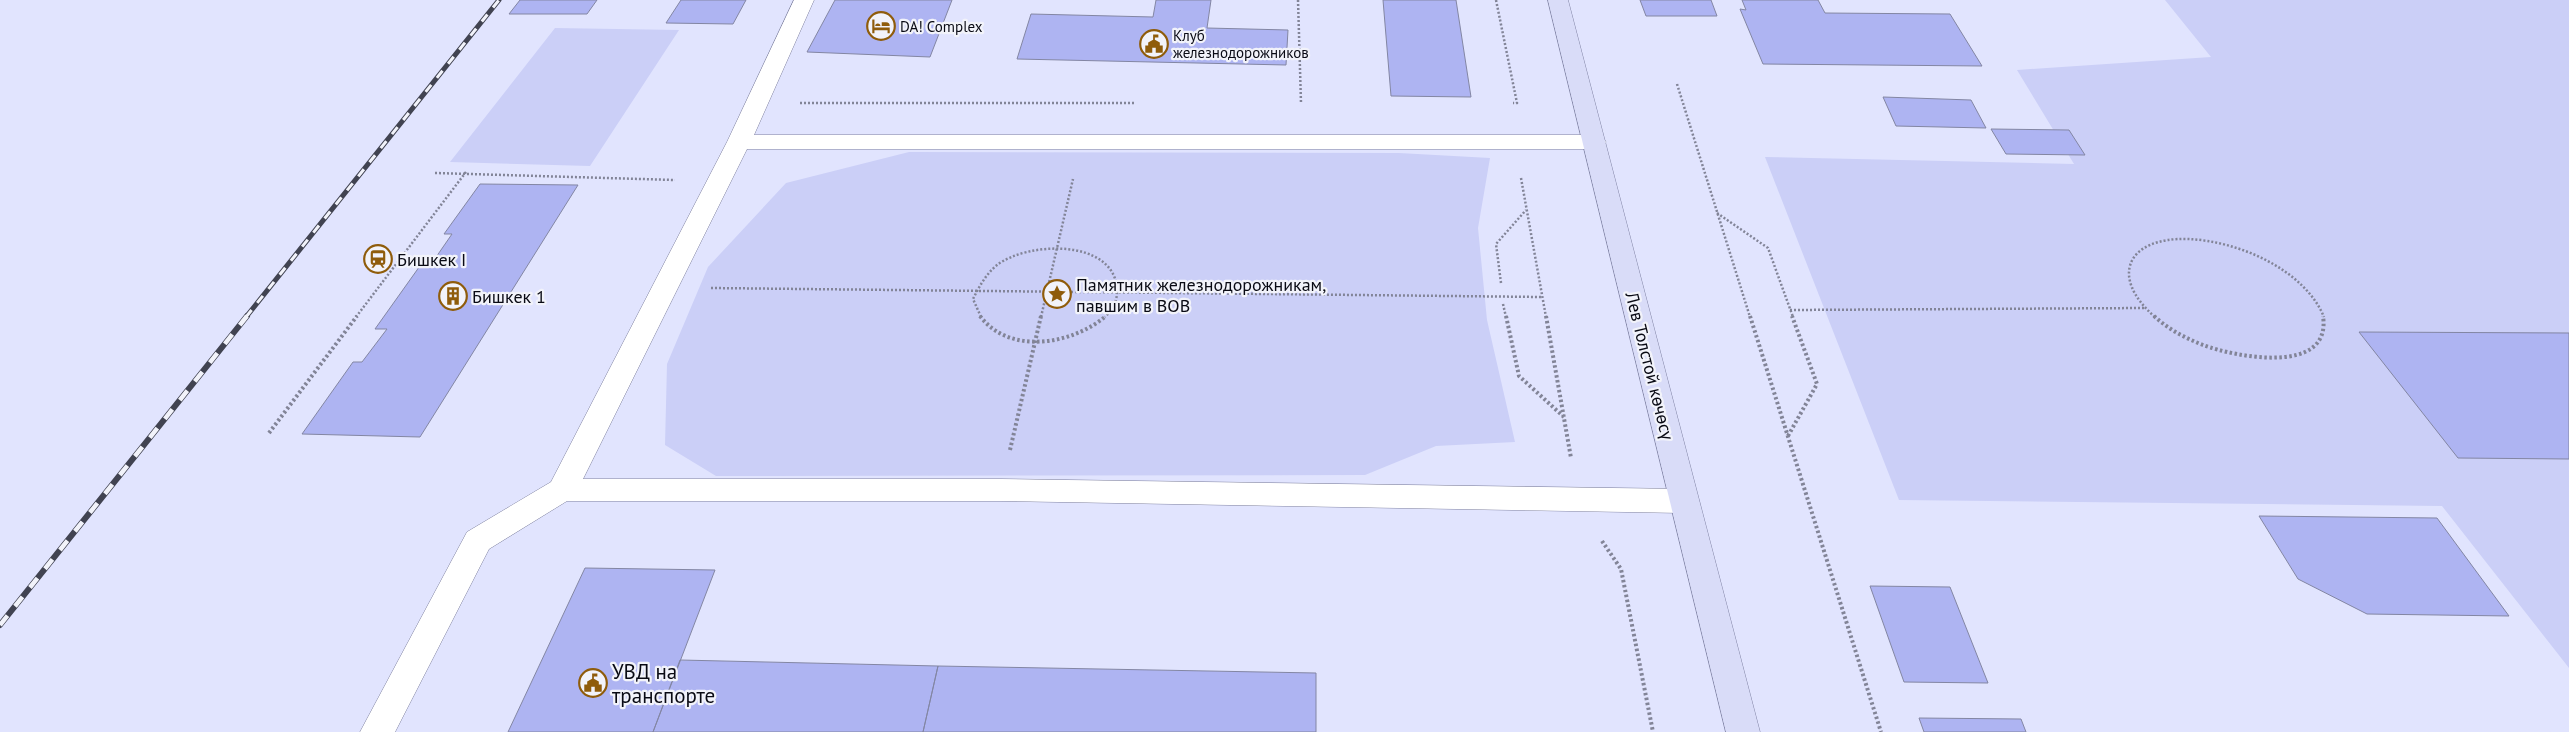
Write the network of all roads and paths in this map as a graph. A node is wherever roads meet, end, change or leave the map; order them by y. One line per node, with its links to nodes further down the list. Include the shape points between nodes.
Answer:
1 (804, 0): 8 (street)
2 (1298, 0): 7 (path)
3 (1496, 0): 6 (path)
4 (1558, 0): 10 (main road, Лев Толстой көчөсү)
5 (1677, 84): 16 (path)
6 (1516, 103)
7 (1301, 104)
8 (739, 142): 9 (street); 19 (street)
9 (1082, 142): 10 (street); 17 (path)
10 (1594, 142): 34 (main road, Лев Толстой көчөсү)
11 (466, 172): 12 (path); 14 (path); 29 (path)
12 (434, 173)
13 (1520, 177): 15 (path)
14 (598, 178)
15 (1526, 210): 18 (path, via 1496,244); 23 (path)
16 (1717, 213): 26 (path, via 1768,248); 30 (path)
17 (1057, 248): 20 (path, via 1035,249 1015,255 998,264 985,276); 21 (path); 22 (path, via 1089,254 1102,261 1112,271)
18 (1501, 283)
19 (665, 287): 20 (path); 32 (street)
20 (977, 290): 21 (path); 27 (path, via 974,298 981,319 994,331 1014,339)
21 (1046, 291): 22 (path); 27 (path)
22 (1117, 292): 23 (path); 27 (path, via 1117,300 1099,322 1060,339)
23 (1542, 297): 28 (path)
24 (1503, 304): 28 (path, via 1519,376)
25 (2145, 308): 25 (path, via 2130,286 2128,267 2138,252 2160,242 2188,240 2231,247 2288,272 2312,293 2324,313 2326,331 2316,346 2295,356 2266,358 2241,355 2198,343 2168,327); 26 (path)
26 (1790, 310): 30 (path, via 1818,384)
27 (1035, 342): 33 (path)
28 (1564, 418): 31 (path)
29 (269, 433)
30 (1788, 436): 39 (path)
31 (1571, 461)
32 (562, 490): 33 (street); 36 (street, via 478,541)
33 (1001, 490): 34 (street)
34 (1683, 501): 38 (main road, Лев Толстой көчөсү)
35 (1596, 532): 37 (path, via 1621,569)
36 (377, 732)
37 (1653, 732)
38 (1743, 732)
39 (1881, 732)

